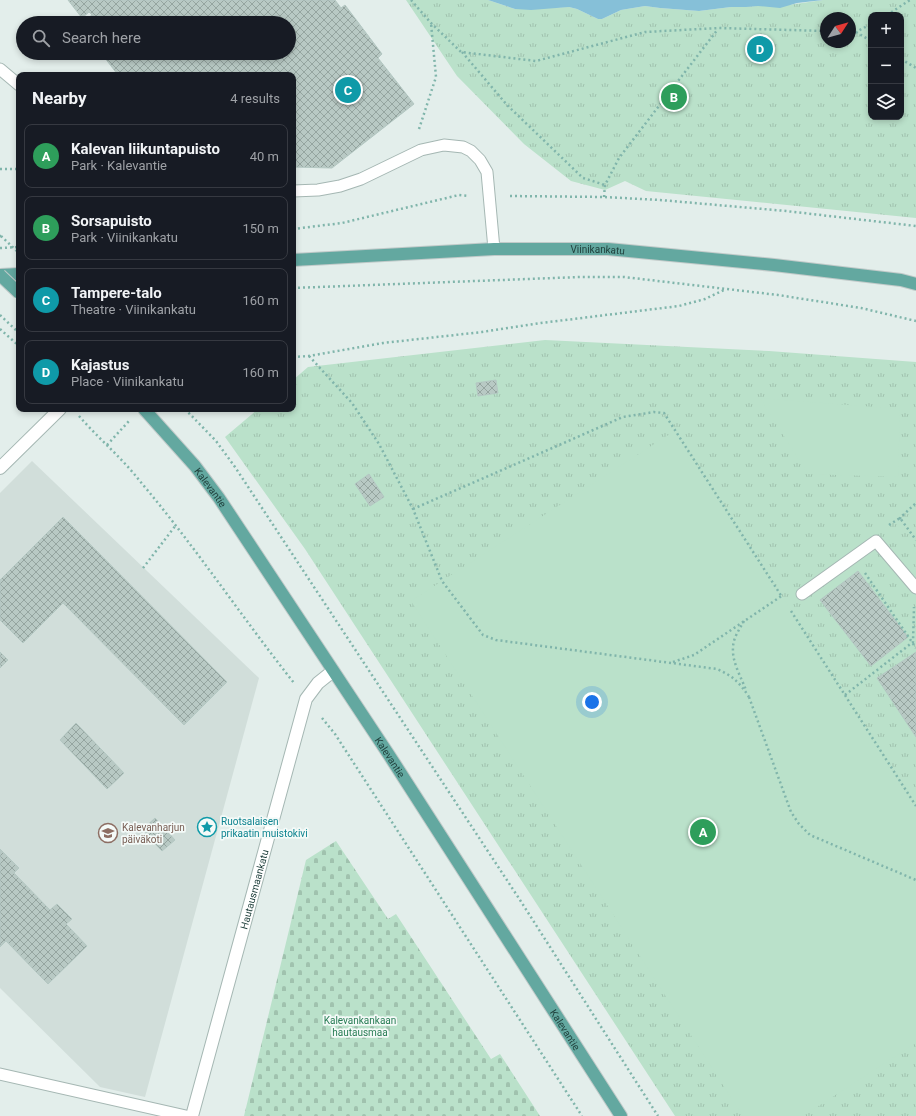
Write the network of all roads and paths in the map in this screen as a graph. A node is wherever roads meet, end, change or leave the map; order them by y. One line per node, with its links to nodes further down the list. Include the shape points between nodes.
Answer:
1 (411, 0): 4 (path)
2 (910, 0): 3 (path)
3 (892, 12)
4 (431, 23): 10 (path); 15 (path, via 436,77 422,124)
5 (868, 26): 8 (path)
6 (719, 28): 7 (path); 10 (path, via 645,32 536,61); 18 (path, via 620,158)
7 (820, 31)
8 (856, 32): 9 (path)
9 (868, 40)
10 (461, 52): 18 (path, via 507,105 583,178)
11 (904, 62): 12 (path)
12 (916, 68)
13 (0, 69): 14 (lane)
14 (16, 82)
15 (404, 158): 19 (lane, via 361,179 340,186); 20 (lane, via 440,146 453,145 471,151 487,172)
16 (0, 169): 17 (path)
17 (16, 169)
18 (605, 185): 21 (path)
19 (296, 190)
20 (489, 196): 21 (path); 23 (path, via 459,196 342,223); 27 (lane)
21 (604, 197): 22 (path, via 660,200)
22 (916, 226)
23 (296, 229)
24 (0, 236): 28 (path, bridge)
25 (16, 247): 26 (path)
26 (0, 248)
27 (494, 249): 29 (main road, Viinikankatu); 33 (main road, Viinikankatu, via 608,249)
28 (16, 250)
29 (296, 260)
30 (16, 274): 31 (main road)
31 (0, 275): 37 (main road, bridge)
32 (916, 278): 33 (main road, Viinikankatu)
33 (901, 280): 34 (main road, Viinikankatu)
34 (916, 284)
35 (296, 288): 36 (path, via 624,277)
36 (726, 289): 39 (path, via 861,308); 43 (path, via 706,299 679,306 383,343)
37 (16, 290)
38 (0, 315): 41 (path)
39 (916, 321)
40 (0, 329): 42 (path)
41 (16, 330)
42 (16, 343)
43 (308, 356): 44 (path); 53 (path, via 352,403 379,444)
44 (296, 357)
45 (57, 412): 51 (street)
46 (147, 412): 67 (main road, Kalevantie, via 195,466 219,498)
47 (188, 412): 78 (path, via 216,441 235,467)
48 (76, 414): 50 (path)
49 (130, 419): 50 (path)
50 (107, 444): 54 (path)
51 (0, 468)
52 (916, 503): 55 (path, via 900,518)
53 (413, 510): 60 (path, via 623,418 654,412 664,413); 66 (path, via 442,581 483,635 496,640)
54 (176, 525): 57 (path); 70 (path)
55 (916, 540)
56 (854, 557): 58 (lane, via 876,541); 59 (lane); 64 (path)
57 (143, 568)
58 (916, 587): 64 (path)
59 (802, 594)
60 (781, 596): 61 (path); 63 (path)
61 (786, 603)
62 (790, 609): 68 (path)
63 (744, 622): 66 (path, via 694,655); 69 (path, via 735,636 732,648)
64 (913, 642): 65 (path); 68 (path)
65 (916, 648)
66 (671, 663): 69 (path, via 717,669 729,674 742,685)
67 (333, 671): 70 (street, Hautausmaankatu, via 318,683); 77 (main road, Kalevantie)
68 (845, 695): 71 (path)
69 (749, 697): 72 (path, via 791,812 799,824 810,835)
70 (306, 699): 75 (street, Hautausmaankatu); 76 (path, via 335,734)
71 (916, 806)
72 (916, 880)
73 (0, 1074): 74 (lane)
74 (186, 1116)
75 (192, 1116)
76 (582, 1116)
77 (622, 1116)
78 (658, 1116)

